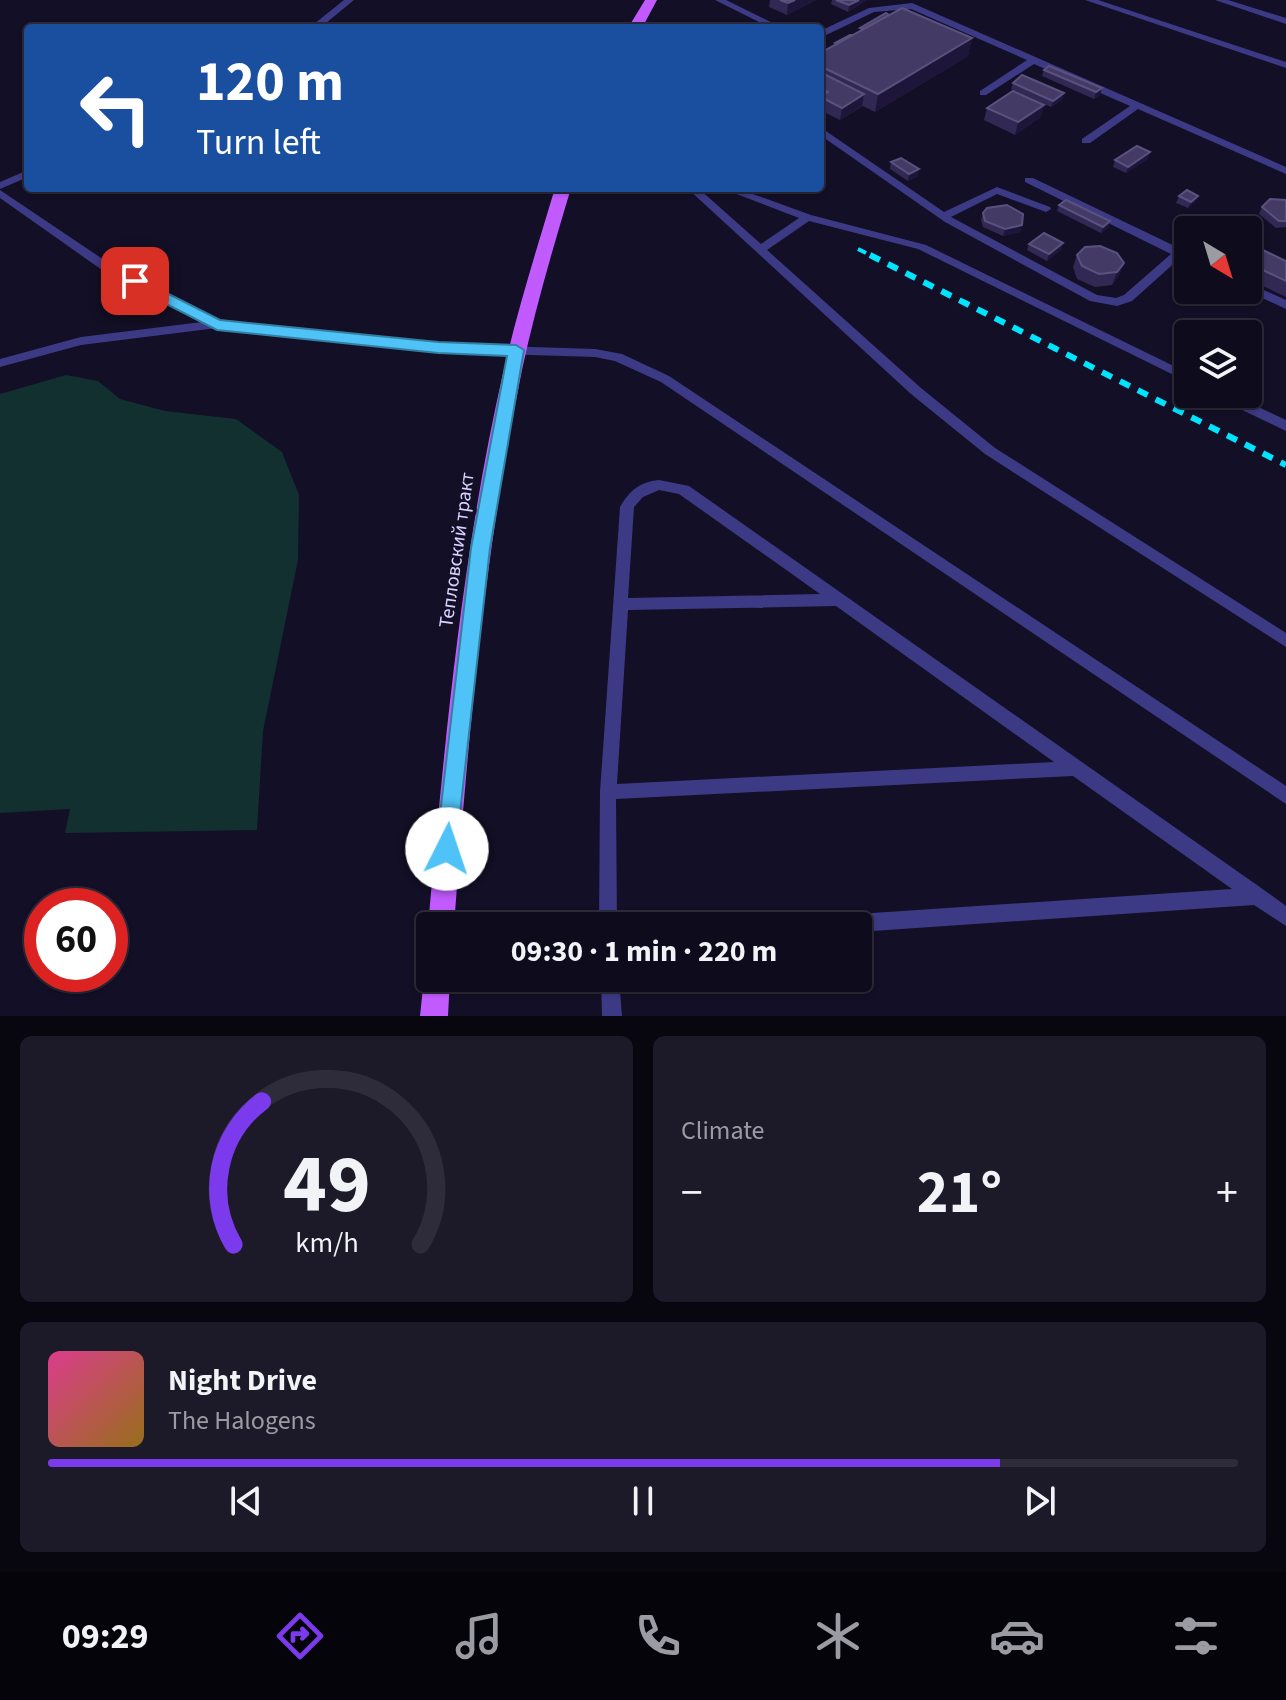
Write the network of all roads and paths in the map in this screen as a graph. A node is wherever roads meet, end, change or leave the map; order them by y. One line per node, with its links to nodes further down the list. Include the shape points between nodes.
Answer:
1 (350, 0): 9 (lane)
2 (663, 0): 7 (lane)
3 (713, 0): 6 (lane)
4 (1089, 0): 14 (lane)
5 (1219, 0): 8 (lane)
6 (724, 2): 11 (lane)
7 (649, 3): 10 (main road)
8 (1286, 21)
9 (319, 24)
10 (637, 24)
11 (770, 24)
12 (824, 33): 13 (lane, via 872,10 907,5)
13 (1035, 59): 15 (lane); 16 (lane)
14 (1286, 65)
15 (983, 93)
16 (1138, 105): 18 (lane); 19 (lane)
17 (824, 133): 28 (lane)
18 (1086, 141)
19 (1286, 171)
20 (24, 175): 22 (lane)
21 (1029, 180): 31 (lane)
22 (0, 186)
23 (562, 192): 36 (main road, Тепловский тракт)
24 (696, 192): 30 (lane)
25 (737, 192): 29 (lane)
26 (0, 193): 35 (lane, via 106,267)
27 (1046, 209): 28 (lane, via 997,190)
28 (944, 216): 32 (lane, via 1105,302 1128,298)
29 (807, 217): 30 (lane); 40 (lane, via 922,247)
30 (760, 250): 45 (lane, via 990,451)
31 (1174, 250)
32 (1174, 263)
33 (1262, 294): 34 (lane)
34 (1286, 305)
35 (217, 324): 36 (lane, via 438,348); 38 (lane, via 139,332)
36 (516, 350): 48 (lane, via 618,357 665,379); 50 (main road, Тепловский тракт, via 481,548)
37 (0, 353): 38 (lane)
38 (19, 356): 39 (lane)
39 (0, 363)
40 (1174, 371)
41 (1249, 408): 42 (lane)
42 (1286, 426)
43 (840, 600): 44 (lane); 44 (lane, via 667,483 641,490 627,507); 46 (lane)
44 (623, 604): 47 (lane)
45 (1286, 641)
46 (1078, 768): 47 (lane); 49 (lane)
47 (608, 792): 51 (lane)
48 (1286, 796)
49 (1258, 896): 52 (lane); 53 (lane)
50 (442, 912)
51 (608, 912)
52 (1286, 917)
53 (872, 922)
54 (436, 992): 56 (main road)
55 (611, 992): 57 (lane)
56 (434, 1016)
57 (612, 1016)

